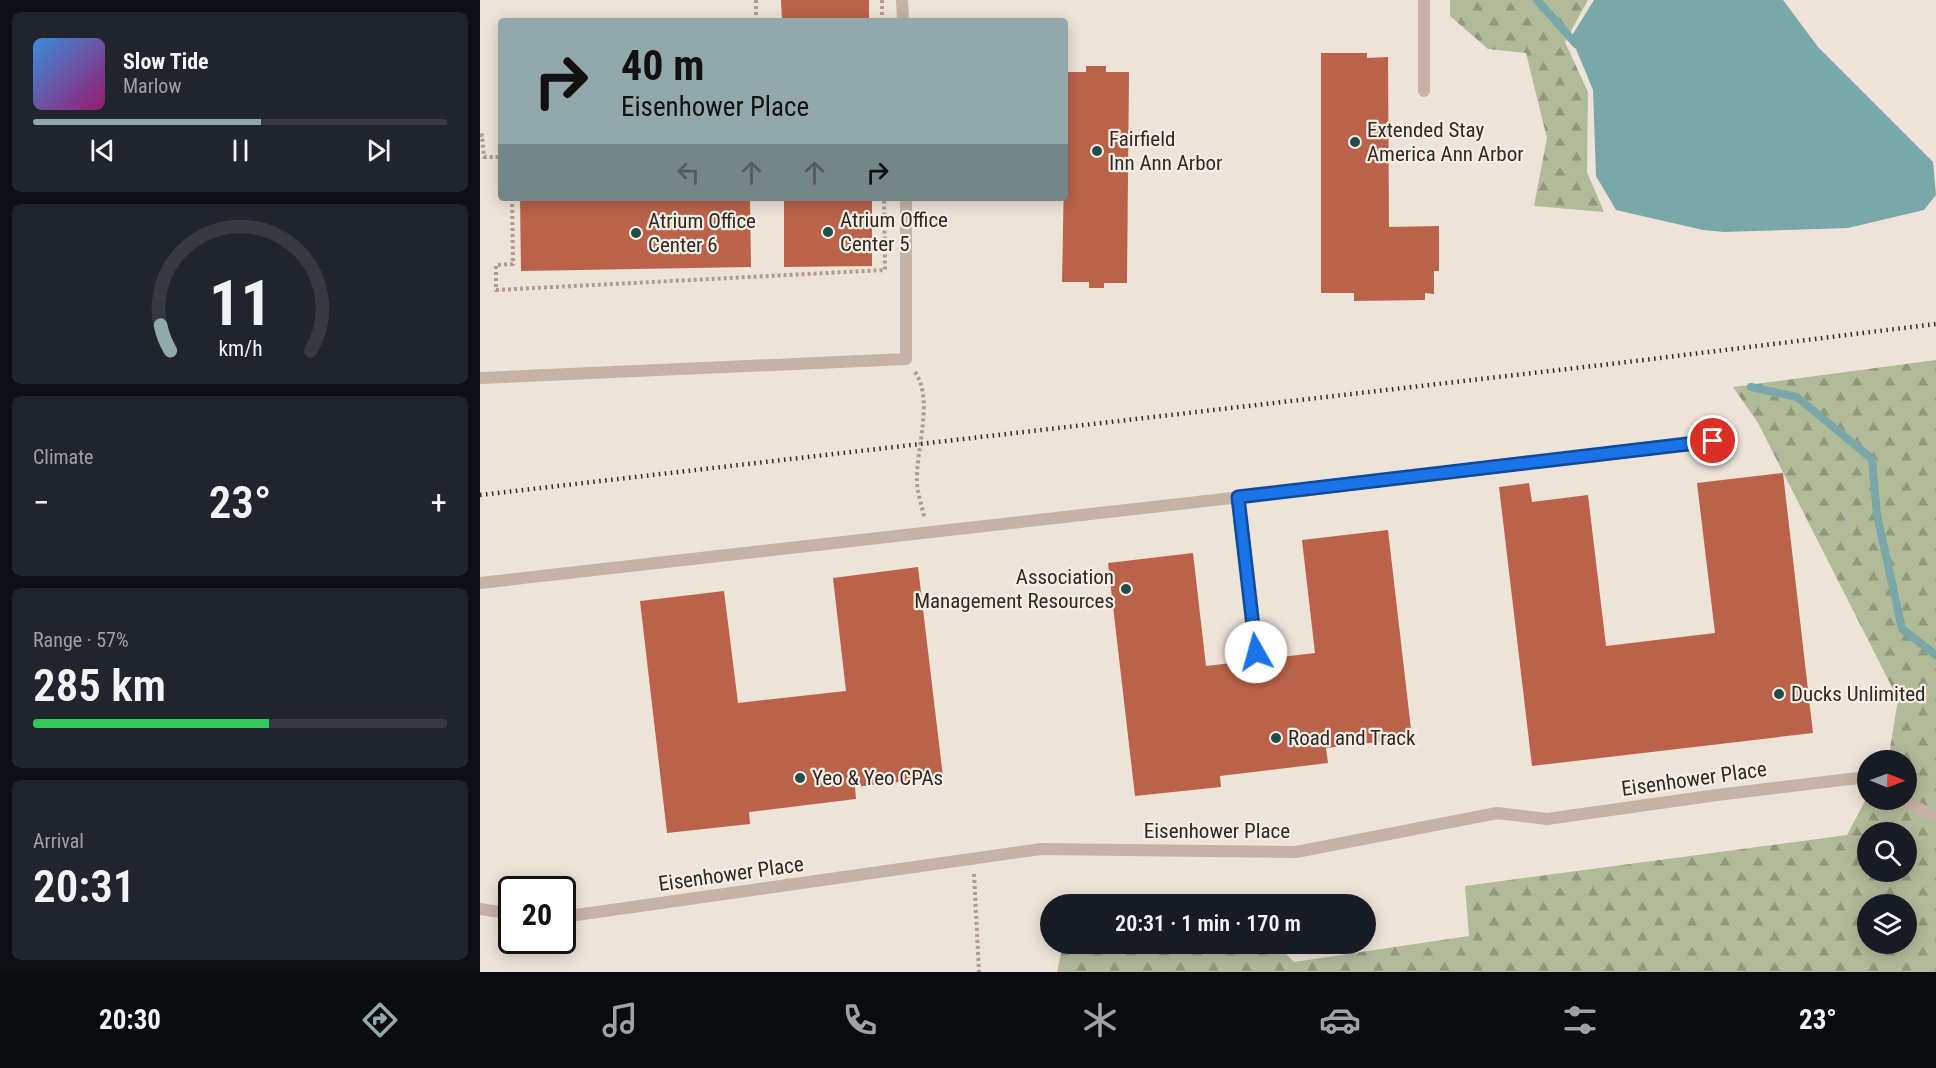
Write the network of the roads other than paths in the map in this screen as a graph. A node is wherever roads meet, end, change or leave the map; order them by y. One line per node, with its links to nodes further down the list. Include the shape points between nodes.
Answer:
1 (902, 0): 3 (lane)
2 (1424, 0): 4 (lane)
3 (903, 18)
4 (1424, 91)
5 (906, 201): 6 (lane, via 906,359)
6 (480, 378)
7 (1713, 441): 8 (lane)
8 (1238, 497): 9 (lane); 10 (lane)
9 (480, 583)
10 (1256, 652)
11 (1857, 778): 16 (lane, Eisenhower Place, via 1547,819 1497,813 1296,852 1041,849)
12 (1917, 808): 13 (lane)
13 (1936, 817)
14 (480, 909): 15 (lane)
15 (498, 912)
16 (576, 915)

